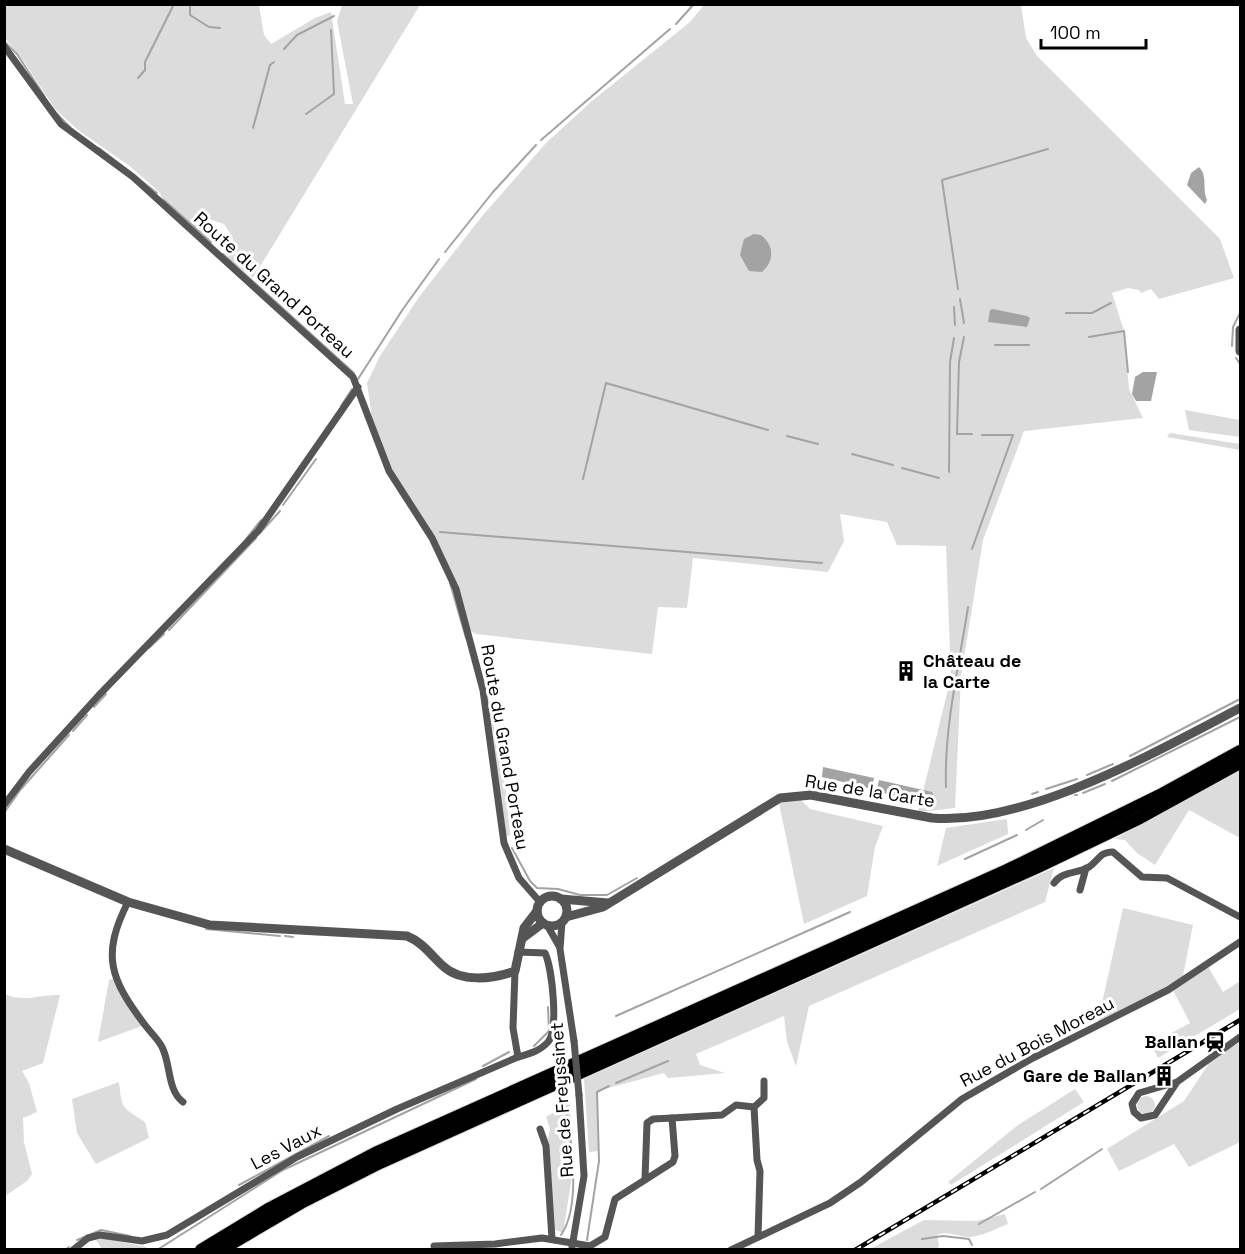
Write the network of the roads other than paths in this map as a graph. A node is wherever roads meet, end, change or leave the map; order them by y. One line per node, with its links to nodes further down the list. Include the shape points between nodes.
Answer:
1 (4, 46): 4 (street, Route du Grand Porteau, via 61,124 133,177 340,362)
2 (1240, 330): 3 (street)
3 (1240, 351)
4 (358, 387): 8 (street, via 258,531 99,694 28,772); 16 (street, Route du Grand Porteau, via 389,471 432,538 456,590 483,690 504,843 519,878)
5 (1240, 708): 15 (street, Rue de la Carte, via 1114,771 1026,804 984,815 949,820 818,796 787,796)
6 (1240, 751): 41 (highway, via 1008,870 375,1153 270,1208)
7 (1240, 763): 42 (highway, via 1140,818 1038,867 398,1154 301,1203)
8 (4, 805)
9 (4, 849): 14 (street)
10 (1086, 868): 11 (street, via 1060,876); 12 (street); 17 (street, via 1104,853 1113,852 1142,877 1167,878)
11 (1056, 884)
12 (1080, 890)
13 (561, 899): 15 (street); 16 (street, via 547,897); 18 (street, via 566,904)
14 (128, 902): 24 (street, via 219,927 401,935 417,941 459,975 489,977); 30 (street, via 113,943 113,973 161,1045 175,1095)
15 (610, 903): 18 (street, Rue de la Carte)
16 (538, 907): 19 (street); 20 (street, via 527,922)
17 (1240, 917)
18 (564, 920): 19 (street); 22 (street)
19 (545, 924): 20 (street); 22 (street)
20 (523, 938): 23 (street)
21 (1240, 942): 36 (street, Rue du Bois Moreau, via 1168,990 998,1076 962,1099 859,1184)
22 (560, 949): 39 (street, Rue de Freyssinet, bridge, via 574,1041 584,1176)
23 (518, 952): 24 (street); 26 (street, Les Vaux, via 545,953 554,1022 547,1043)
24 (515, 971): 26 (street, via 513,1028)
25 (1240, 1037): 28 (street)
26 (518, 1057): 40 (street, Les Vaux, via 297,1157 167,1235 142,1241 100,1234)
27 (764, 1081): 31 (street, via 764,1098)
28 (1177, 1082): 29 (street); 32 (street)
29 (1147, 1092): 32 (street, via 1155,1095); 32 (street, via 1136,1096 1134,1112 1141,1118 1150,1118)
30 (183, 1102)
31 (754, 1107): 33 (street, via 736,1105 722,1115); 36 (street, via 760,1172)
32 (1159, 1107)
33 (672, 1118): 35 (street, via 674,1159); 35 (street, via 654,1119 647,1124)
34 (540, 1129): 37 (street, via 546,1146)
35 (645, 1179): 39 (street, via 615,1199 601,1241)
36 (758, 1237): 43 (street, Rue du Bois Moreau)
37 (552, 1239): 38 (street); 39 (street)
38 (434, 1246)
39 (572, 1247)
40 (73, 1250)
41 (201, 1250)
42 (221, 1250)
43 (731, 1250)

